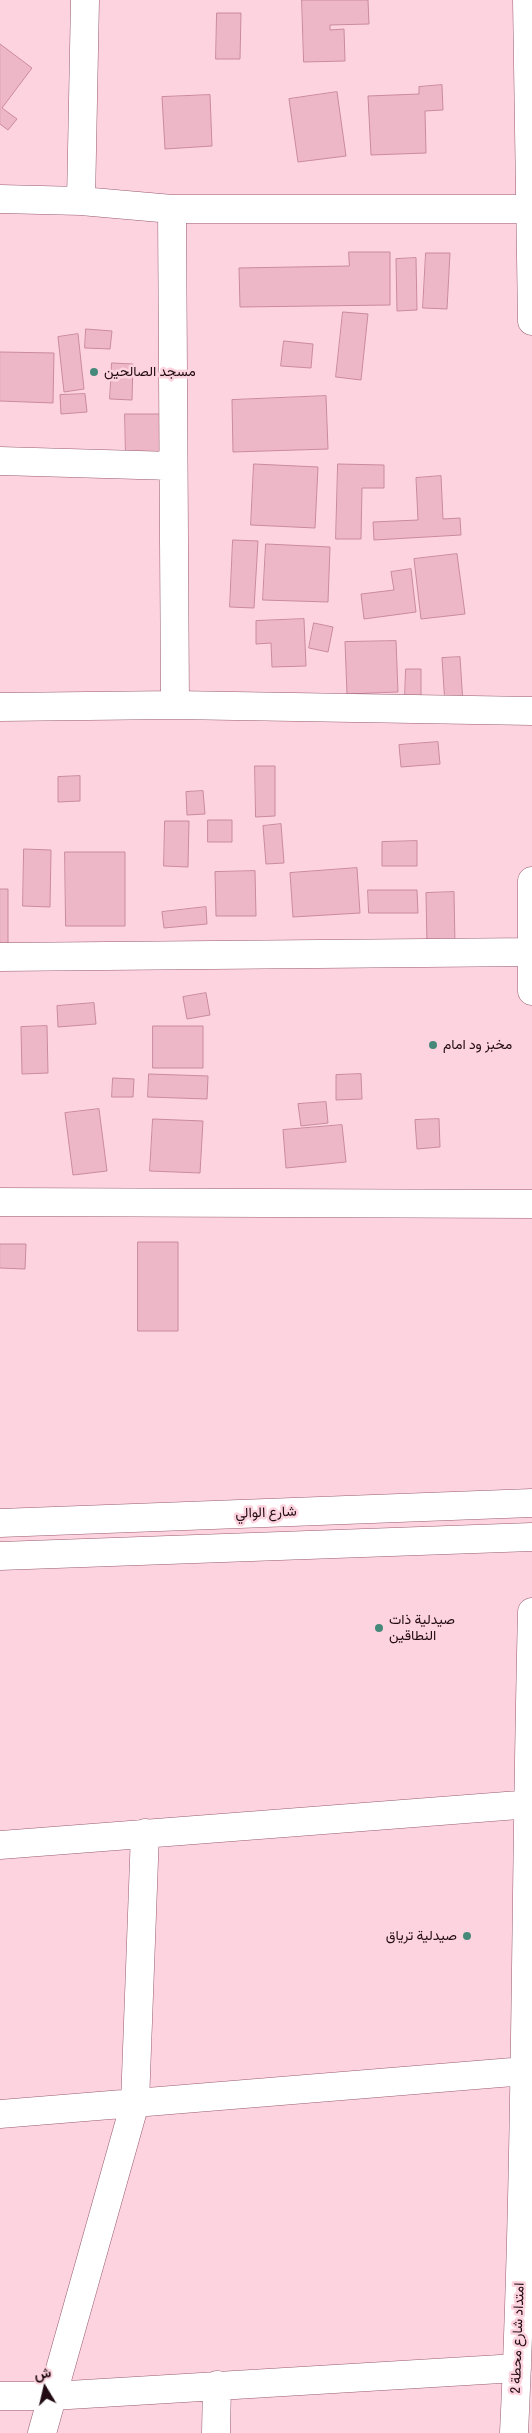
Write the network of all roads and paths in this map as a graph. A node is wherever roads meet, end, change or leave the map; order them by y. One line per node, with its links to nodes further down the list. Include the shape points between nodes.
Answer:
1 (85, 0): 5 (street)
2 (527, 0): 3 (street)
3 (530, 91): 7 (street)
4 (0, 199): 5 (street)
5 (81, 201): 6 (street)
6 (172, 209): 7 (street); 10 (street)
7 (531, 209): 8 (street)
8 (532, 321)
9 (0, 462): 10 (street)
10 (173, 466): 11 (street)
11 (175, 705): 12 (street); 13 (street)
12 (0, 707)
13 (532, 710)
14 (532, 881): 15 (street)
15 (531, 952): 16 (street); 17 (street)
16 (0, 957)
17 (532, 990)
18 (0, 1202): 19 (street)
19 (532, 1204)
20 (532, 1502): 21 (street, شارع الوالي)
21 (0, 1522)
22 (532, 1537): 23 (street)
23 (0, 1556)
24 (532, 1612): 25 (street, امتداد شارع محطة 2)
25 (530, 1804): 26 (street); 28 (street, امتداد شارع محطة 2)
26 (145, 1833): 27 (street); 30 (street)
27 (0, 1845)
28 (529, 2037): 29 (street, امتداد شارع محطة 2)
29 (525, 2070): 30 (street); 32 (street, امتداد شارع محطة 2)
30 (135, 2103): 31 (street); 36 (street)
31 (0, 2114)
32 (526, 2283): 33 (street, امتداد شارع محطة 2)
33 (517, 2368): 34 (street); 39 (street, امتداد شارع محطة 2)
34 (217, 2385): 36 (street); 38 (street)
35 (0, 2396): 36 (street)
36 (52, 2396): 37 (street)
37 (42, 2433)
38 (216, 2433)
39 (514, 2433)

